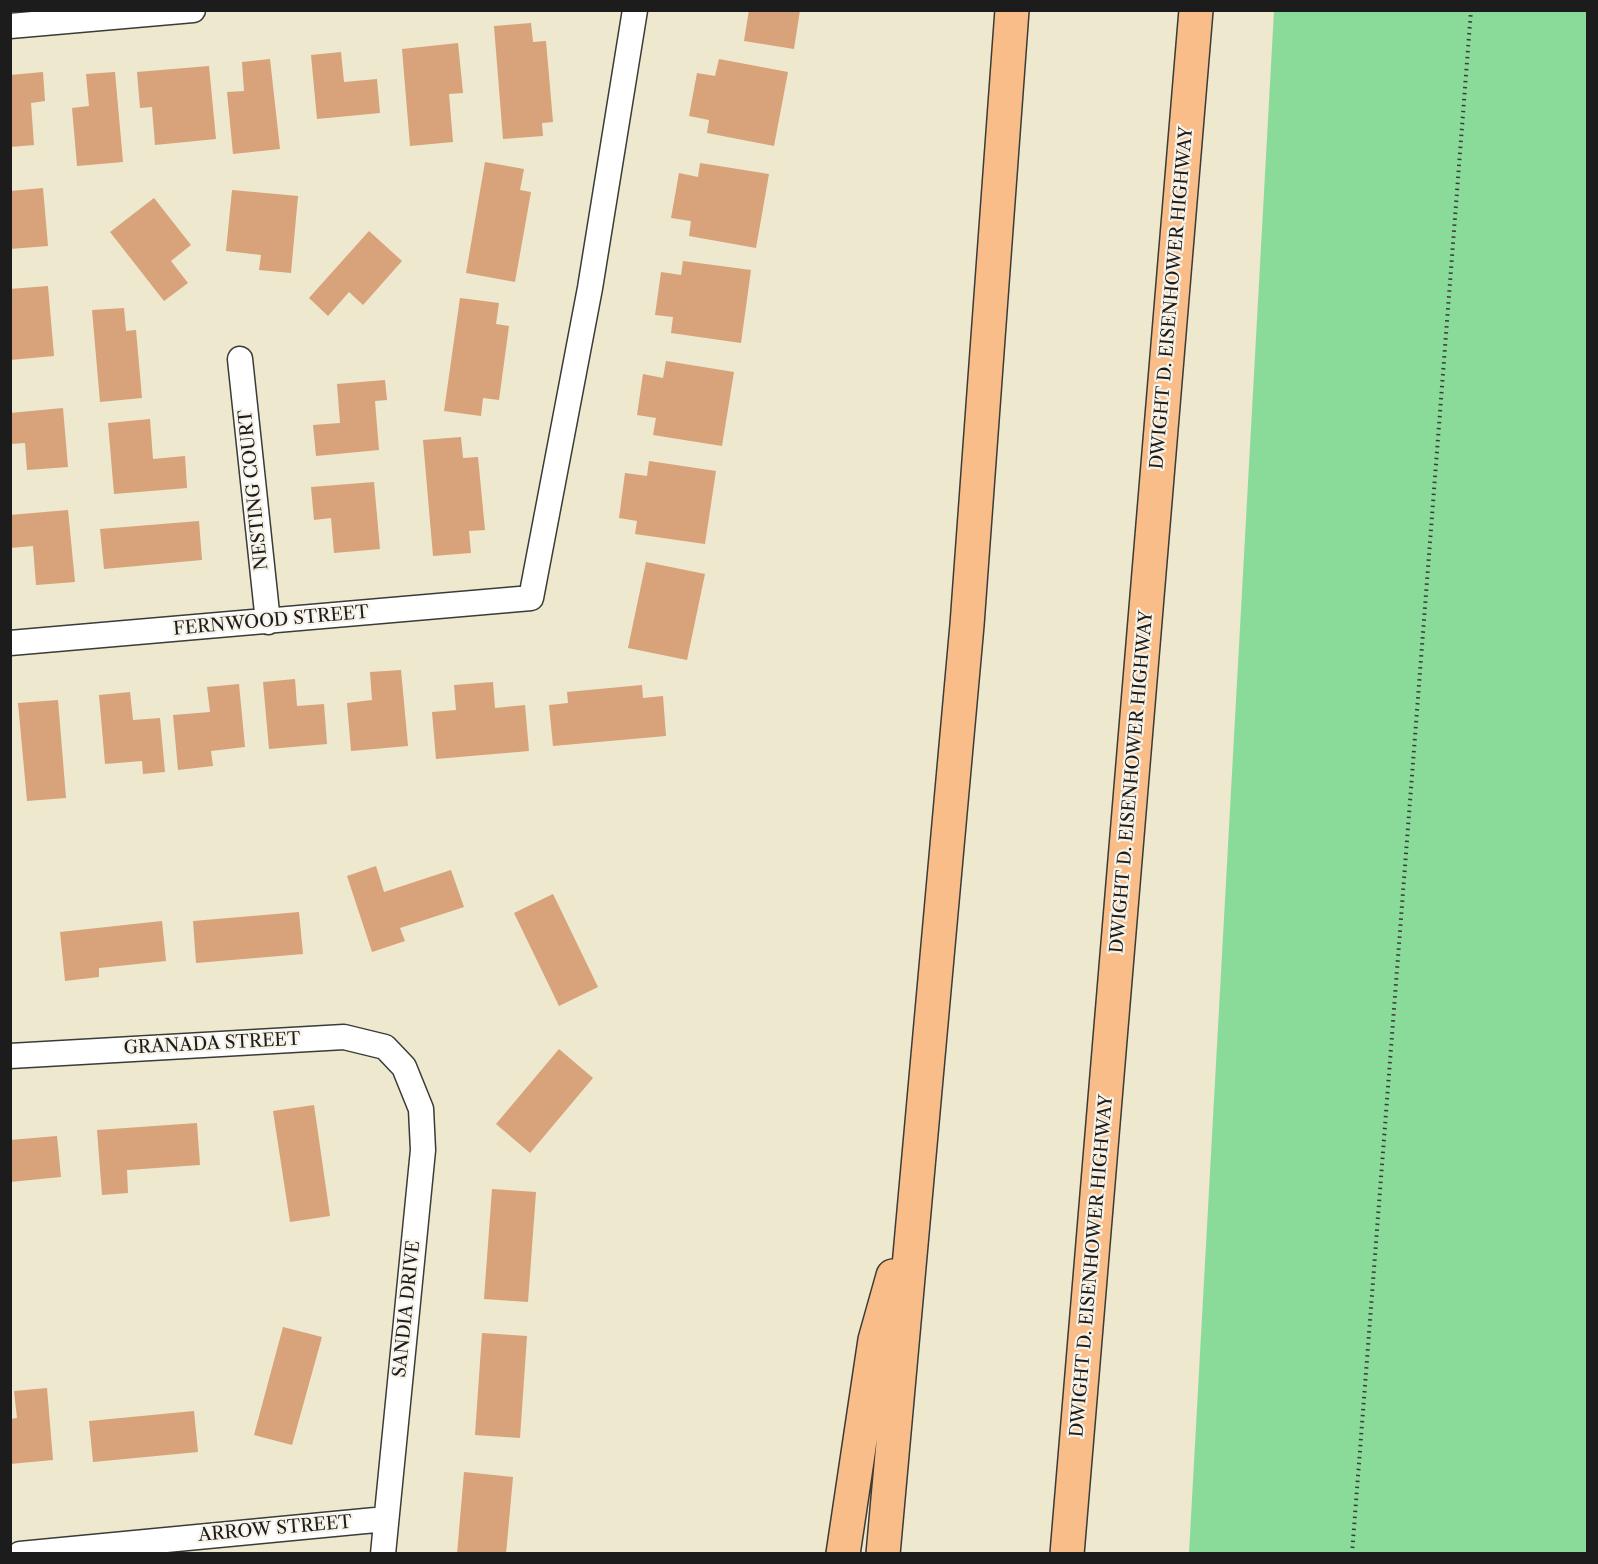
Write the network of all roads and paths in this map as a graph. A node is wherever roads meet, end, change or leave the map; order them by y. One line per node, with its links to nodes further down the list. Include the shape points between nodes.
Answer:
1 (193, 10): 6 (street)
2 (635, 10): 8 (street, FERNWOOD STREET, via 590,288 531,598)
3 (1012, 10): 12 (highway, via 967,625)
4 (1196, 10): 18 (highway, DWIGHT D. EISENHOWER HIGHWAY)
5 (1471, 10): 19 (path)
6 (10, 26)
7 (240, 359): 8 (street, NESTING COURT)
8 (268, 622): 9 (street, FERNWOOD STREET)
9 (10, 643)
10 (10, 1056): 11 (street, GRANADA STREET, via 344,1037 385,1047)
11 (404, 1067): 13 (street, SANDIA DRIVE, via 421,1109 423,1150)
12 (913, 1202): 16 (highway, via 875,1340); 17 (highway)
13 (386, 1519): 14 (street, ARROW STREET); 15 (street, SANDIA DRIVE)
14 (20, 1554)
15 (383, 1554)
16 (843, 1554)
17 (883, 1554)
18 (1066, 1554)
19 (1352, 1554)

